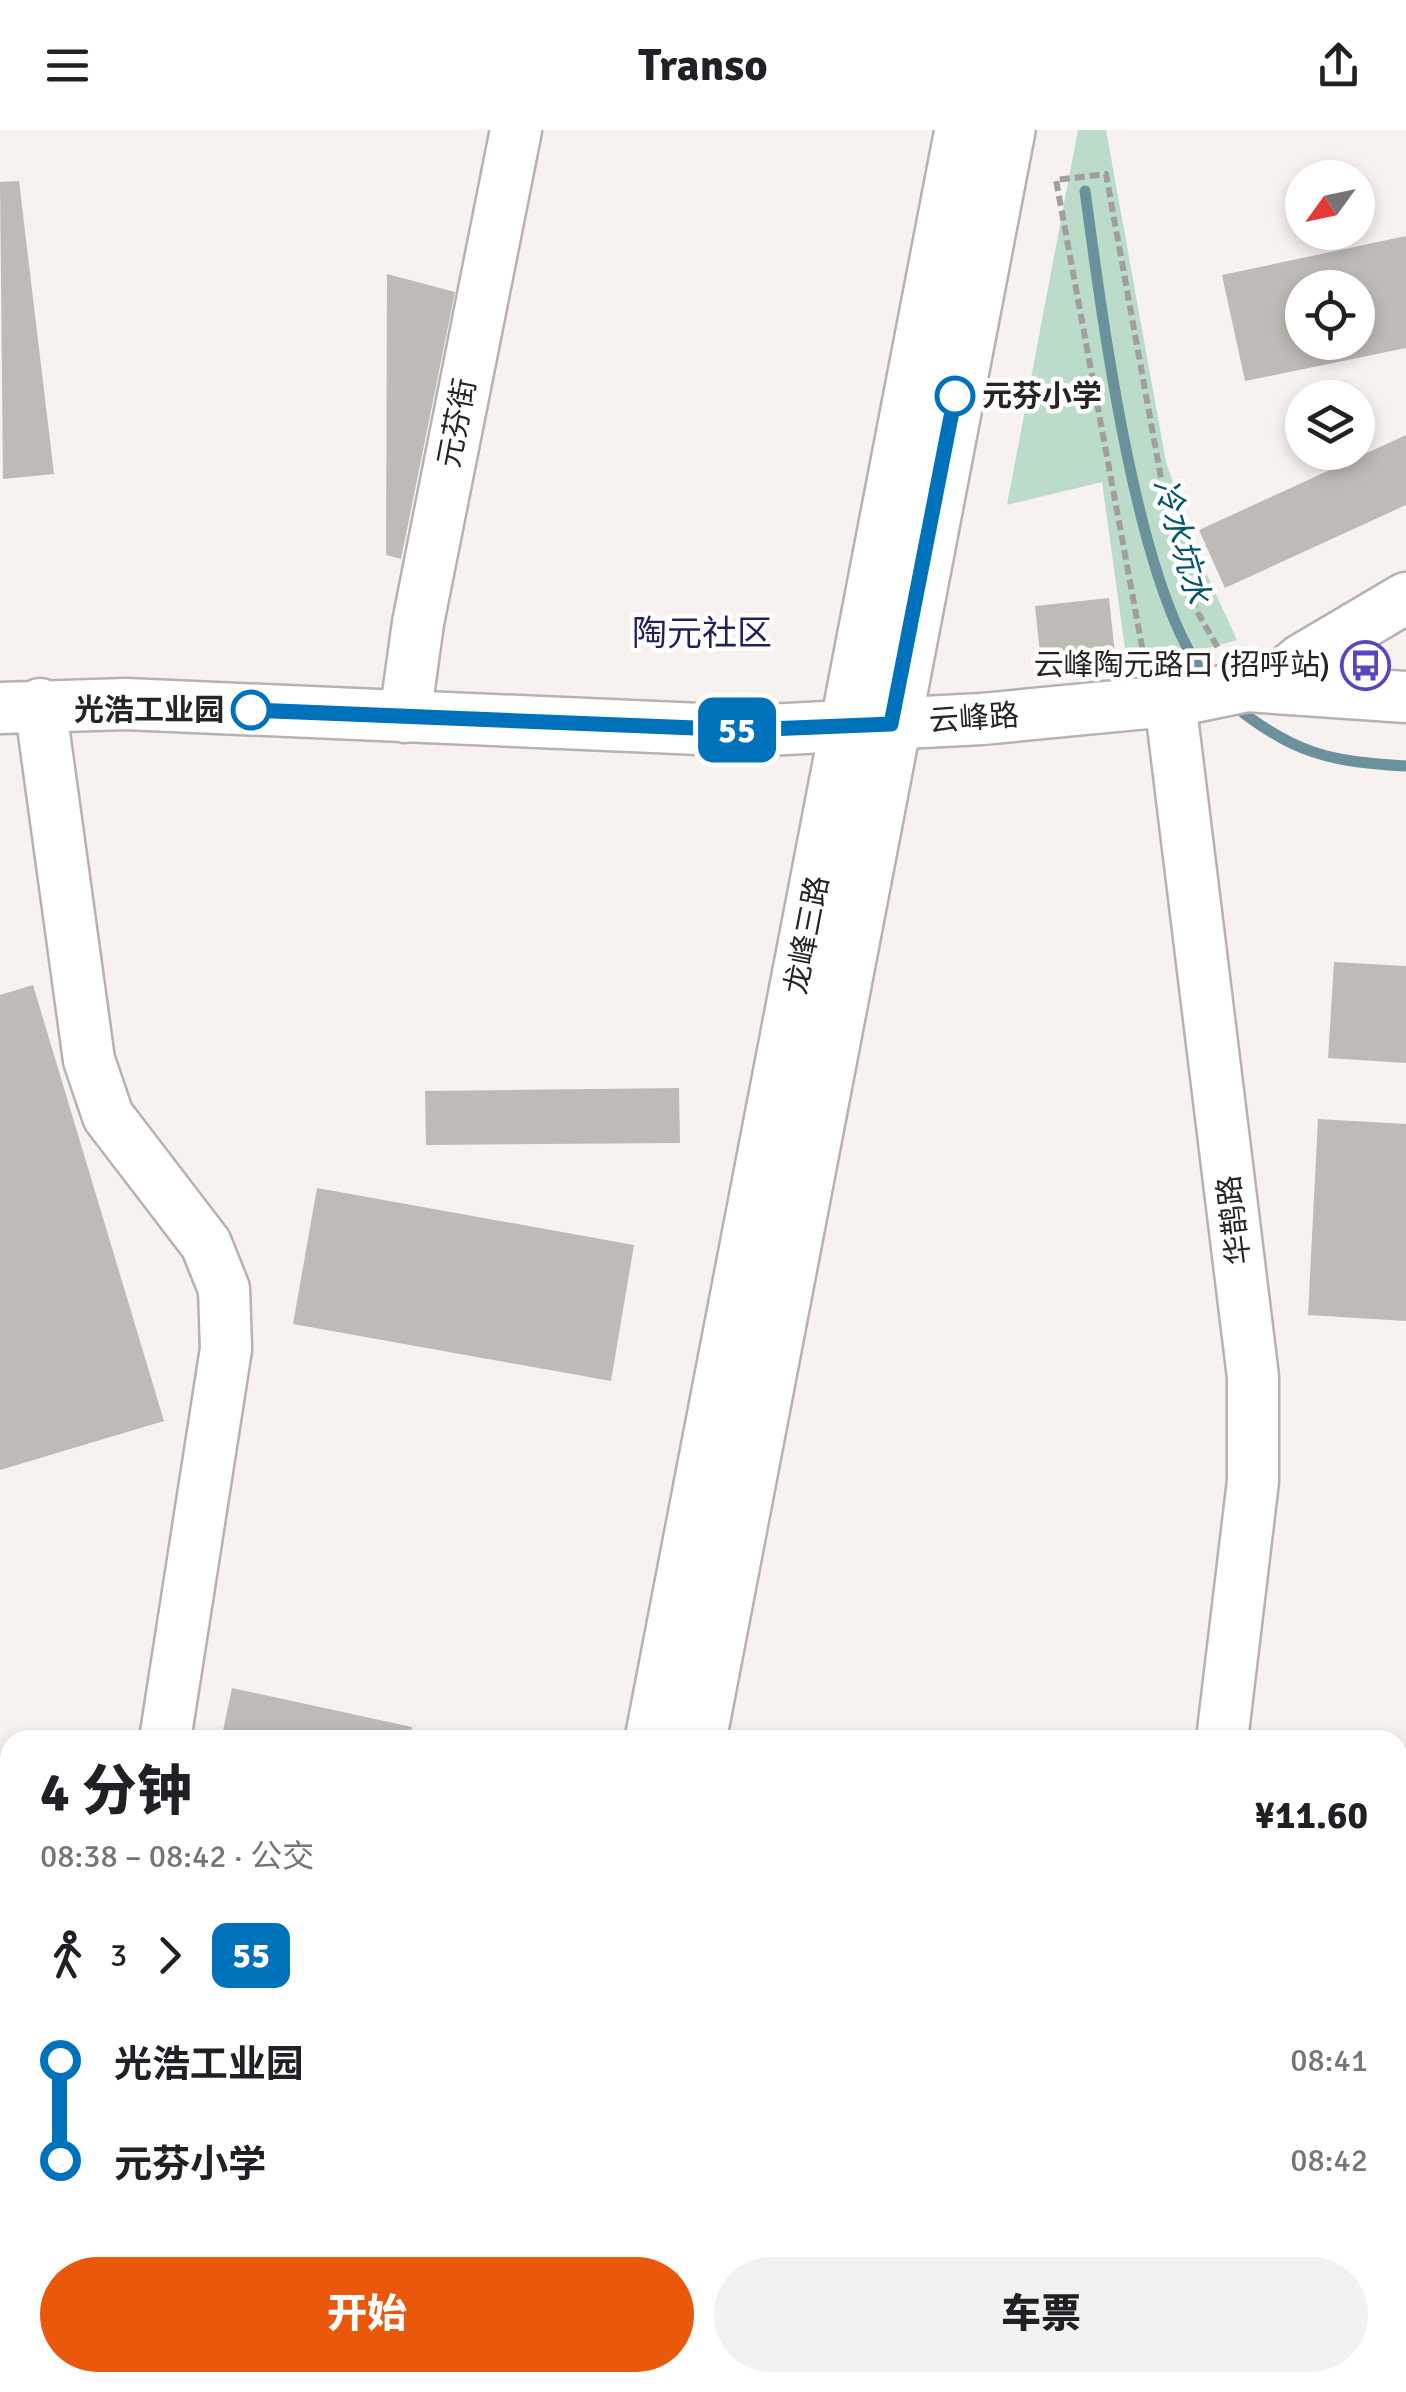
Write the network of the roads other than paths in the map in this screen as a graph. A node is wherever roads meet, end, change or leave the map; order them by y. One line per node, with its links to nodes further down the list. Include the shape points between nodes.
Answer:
1 (516, 130): 8 (street, 元芬街, via 418,623)
2 (963, 130): 9 (main road, 龙峰三路)
3 (1007, 130): 9 (main road, 龙峰三路)
4 (1406, 598): 5 (street, via 1301,660)
5 (1209, 684): 6 (street, 云峰路); 9 (street, 云峰路); 14 (street, 华鹊路, via 1254,1481)
6 (1406, 697)
7 (20, 706): 8 (street, 云峰路); 12 (street, via 89,1060 108,1116 206,1244 224,1289 226,1349)
8 (406, 717): 9 (street, 云峰路, via 746,730)
9 (869, 724): 10 (main road, 龙峰三路)
10 (772, 1233): 11 (main road, 龙峰三路); 13 (main road, 龙峰三路)
11 (651, 1727)
12 (167, 1730)
13 (699, 1730)
14 (1223, 1730)

